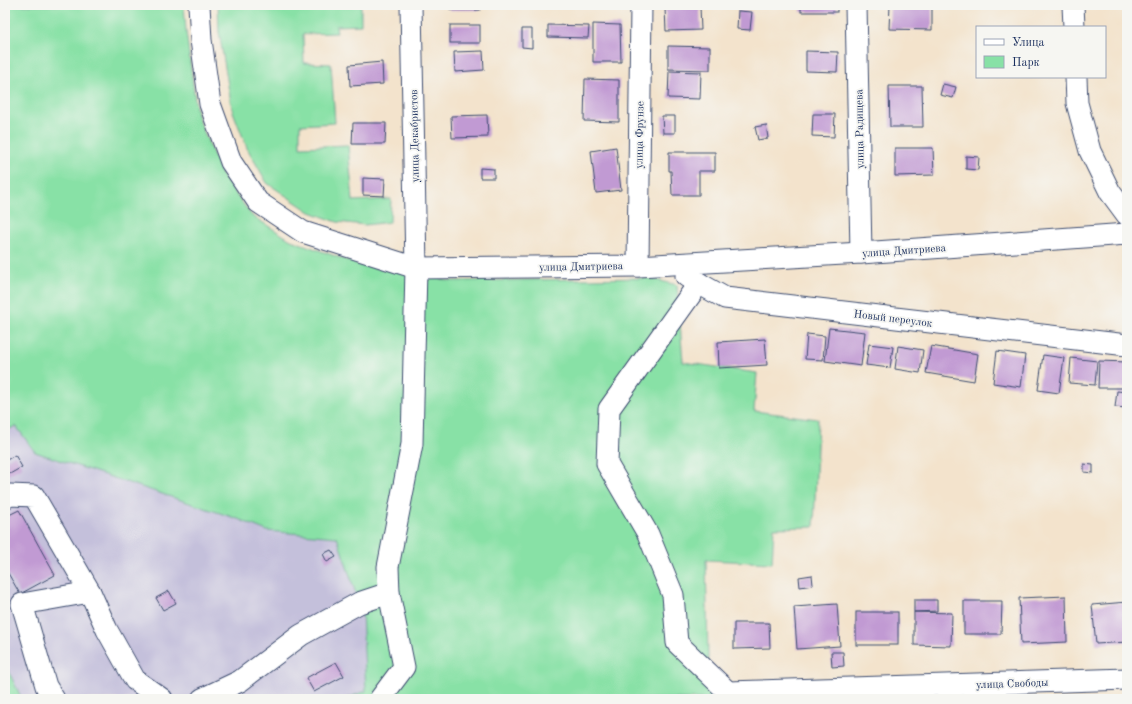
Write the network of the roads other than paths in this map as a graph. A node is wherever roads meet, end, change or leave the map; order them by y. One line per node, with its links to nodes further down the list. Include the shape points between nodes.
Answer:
1 (199, 5): 13 (street, улица Дмитриева, via 210,104 231,162 258,202 303,232)
2 (411, 5): 13 (street, улица Декабристов)
3 (641, 5): 12 (street, улица Фрунзе)
4 (856, 5): 10 (street, улица Радищева)
5 (1073, 5): 6 (street)
6 (1074, 26)
7 (1076, 78): 8 (street, via 1077,103 1090,150 1110,192)
8 (1127, 215)
9 (1127, 234): 10 (street, улица Дмитриева)
10 (861, 253): 11 (street, улица Дмитриева)
11 (667, 264): 12 (street, улица Дмитриева); 14 (street, Новый переулок)
12 (638, 266): 13 (street, улица Дмитриева)
13 (416, 268): 18 (street, улица Декабристов, via 412,444 388,567)
14 (699, 283): 15 (street, Новый переулок, via 725,298); 20 (street, улица Свободы, via 608,409 607,464 648,534 673,595 677,643 728,692)
15 (1127, 345)
16 (5, 498): 17 (street, via 10,495 34,496)
17 (90, 592): 19 (street); 22 (street, via 107,630 135,680)
18 (389, 593): 23 (street, via 359,602 320,624 301,635 240,681); 24 (street, улица Декабристов, via 404,667)
19 (13, 601): 21 (street, via 46,686)
20 (1127, 679)
21 (54, 699)
22 (162, 699)
23 (202, 699)
24 (380, 699)

